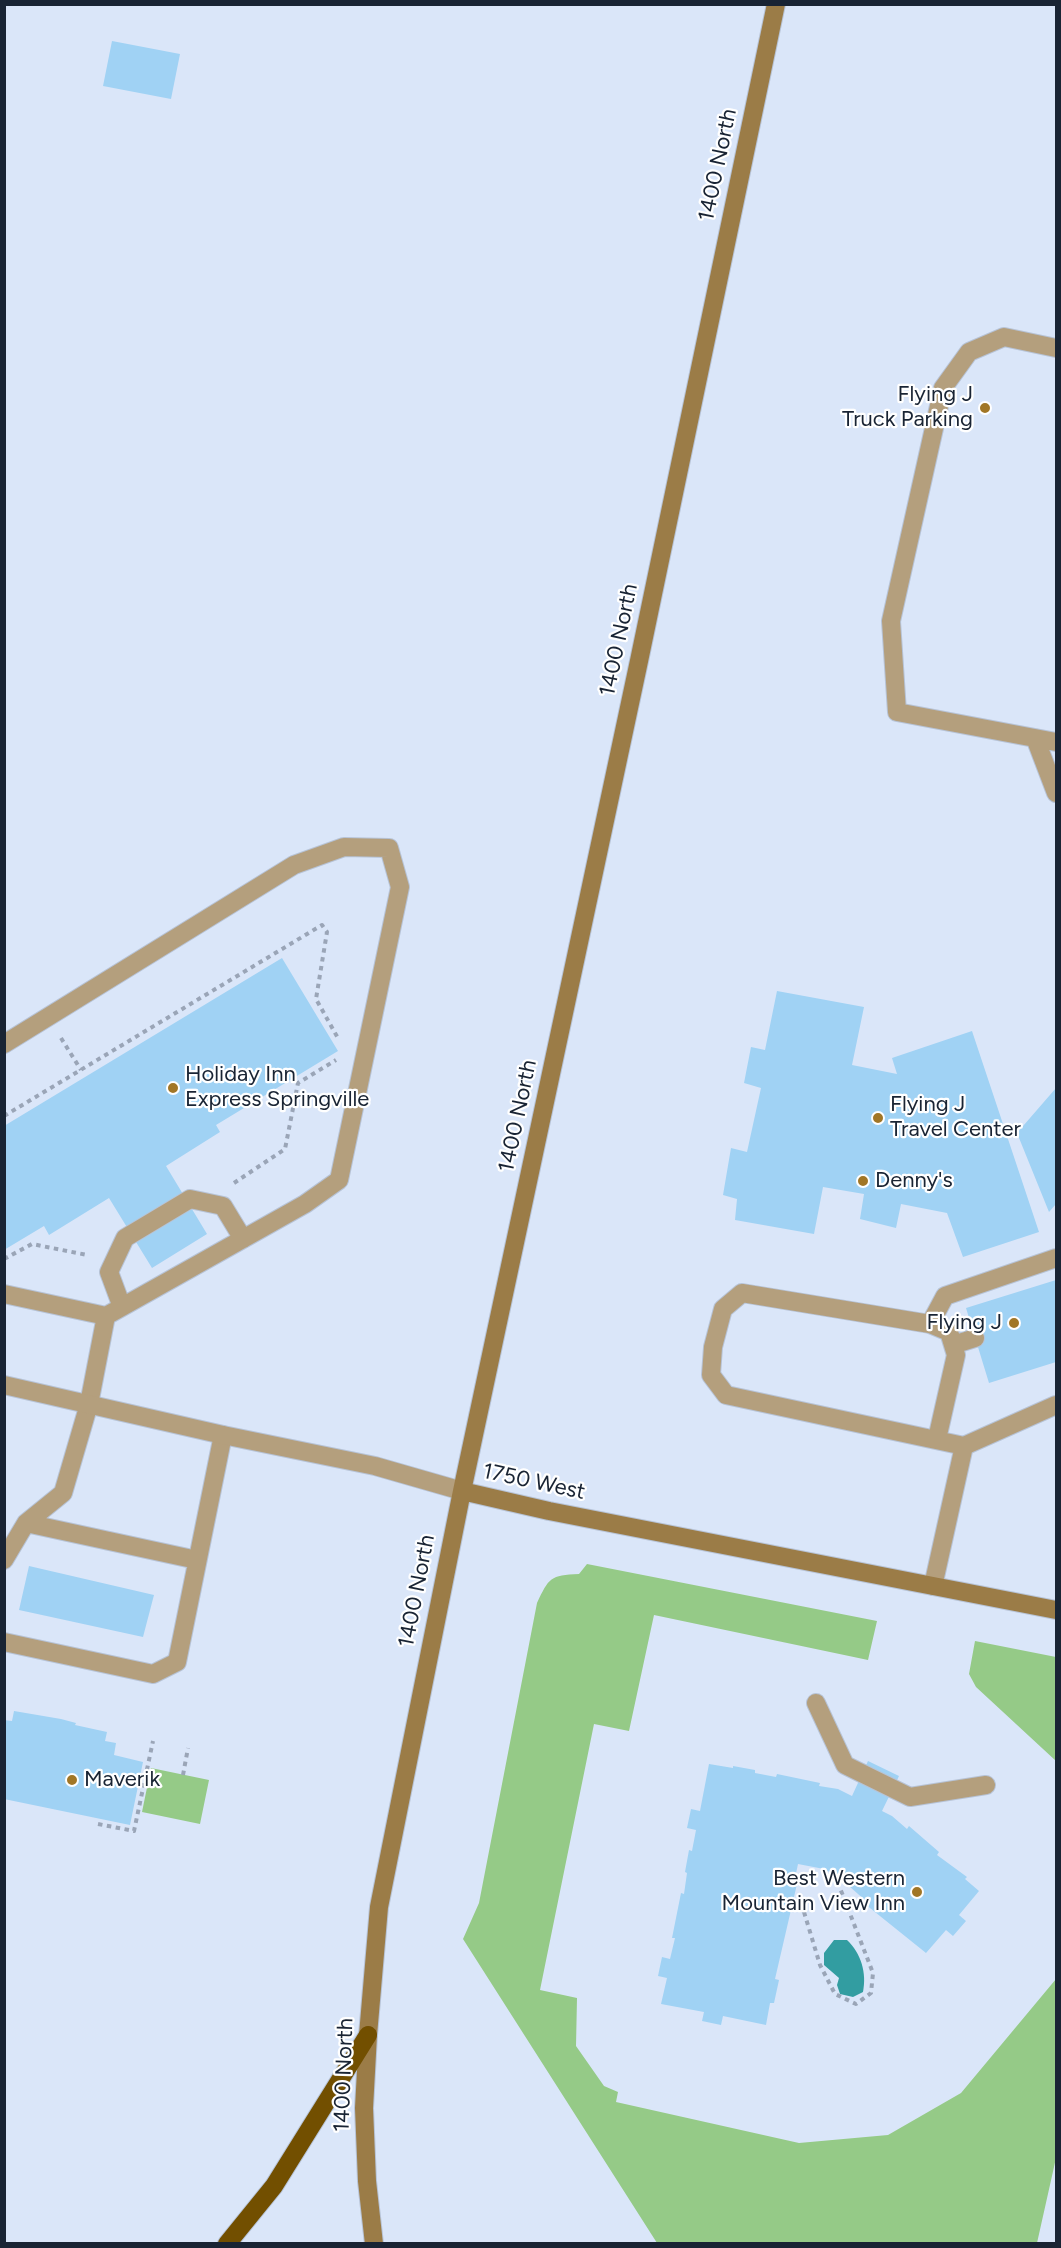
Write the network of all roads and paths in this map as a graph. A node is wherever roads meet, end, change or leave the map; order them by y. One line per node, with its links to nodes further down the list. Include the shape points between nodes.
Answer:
1 (776, 4): 27 (main road, 1400 North)
2 (1056, 348): 3 (street, via 1005,338 969,352 944,388 891,621 897,712)
3 (1035, 738): 4 (street); 5 (street)
4 (1056, 742)
5 (1056, 793)
6 (48, 1017): 7 (street); 8 (path); 11 (street, via 294,865 344,847 389,848 400,887 339,1180)
7 (4, 1044)
8 (81, 1071): 9 (path); 10 (path, via 322,926 327,932 316,999 340,1039 336,1060 298,1083 285,1149 232,1184)
9 (4, 1116)
10 (226, 1181)
11 (243, 1239): 16 (street); 16 (street, via 223,1206 190,1199 125,1238 109,1272)
12 (93, 1256): 14 (path, via 32,1244)
13 (1056, 1258): 18 (street, via 945,1296)
14 (4, 1259)
15 (4, 1294): 17 (street)
16 (123, 1306): 17 (street)
17 (106, 1316): 22 (street)
18 (930, 1324): 20 (street, via 949,1332); 25 (street, via 742,1293 723,1309 713,1347 711,1375 726,1395)
19 (975, 1338): 20 (street)
20 (953, 1345): 25 (street, via 956,1356)
21 (4, 1384): 22 (street, 1750 West)
22 (89, 1404): 24 (street, 1750 West); 28 (street, via 63,1493)
23 (1056, 1405): 26 (street)
24 (223, 1435): 27 (street, 1750 West, via 375,1466); 30 (street)
25 (937, 1439): 26 (street)
26 (964, 1446): 31 (street)
27 (462, 1491): 31 (main road, 1750 West); 42 (main road, 1400 North, via 379,1907)
28 (26, 1523): 29 (street); 30 (street)
29 (4, 1560)
30 (197, 1560): 33 (street, via 177,1662 153,1674)
31 (933, 1586): 32 (main road, 1750 West)
32 (1056, 1610)
33 (4, 1642)
34 (816, 1704): 38 (street, via 845,1765 910,1797)
35 (153, 1741): 39 (path, via 134,1831)
36 (188, 1748): 37 (path)
37 (183, 1774)
38 (986, 1785)
39 (98, 1824)
40 (840, 1888): 41 (path, via 873,1973 871,1994 856,2004 835,1994 820,1965)
41 (804, 1912)
42 (368, 2035): 43 (highway, via 274,2186); 44 (main road, 1400 North, via 364,2108)
43 (227, 2244)
44 (374, 2244)

